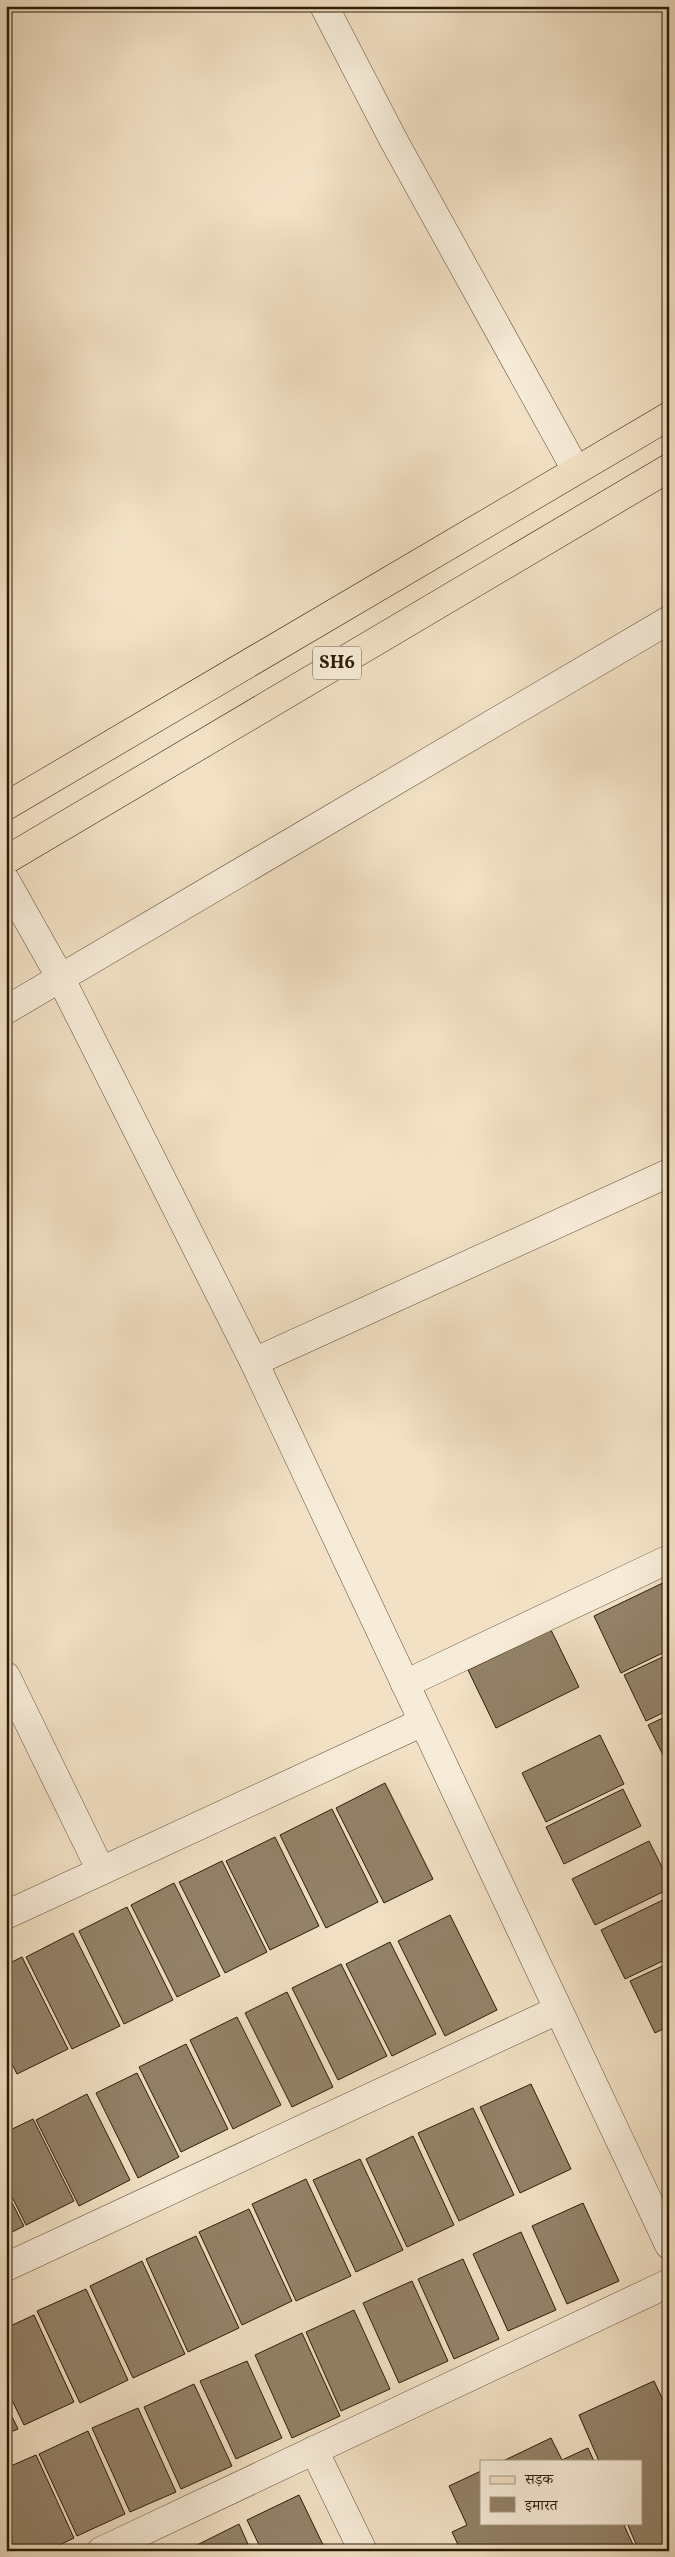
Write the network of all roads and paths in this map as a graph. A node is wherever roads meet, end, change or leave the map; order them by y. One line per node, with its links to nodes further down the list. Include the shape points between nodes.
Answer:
1 (324, 6): 4 (street, via 394,142)
2 (669, 416): 4 (main road, SH6)
3 (669, 468): 7 (main road, SH6)
4 (576, 470): 6 (main road, SH6)
5 (669, 620): 9 (street)
6 (6, 806)
7 (6, 860)
8 (6, 881): 9 (street)
9 (60, 977): 10 (street); 12 (street)
10 (6, 1010)
11 (669, 1173): 12 (street)
12 (254, 1362): 15 (street)
13 (669, 1559): 15 (street)
14 (6, 1676): 17 (street)
15 (405, 1684): 16 (street)
16 (422, 1722): 17 (street); 19 (street)
17 (101, 1871): 18 (street)
18 (6, 1915)
19 (558, 2010): 20 (street); 21 (street)
20 (669, 2245)
21 (6, 2267)
22 (669, 2283): 23 (street)
23 (314, 2450): 24 (street); 25 (street)
24 (101, 2551)
25 (363, 2551)

